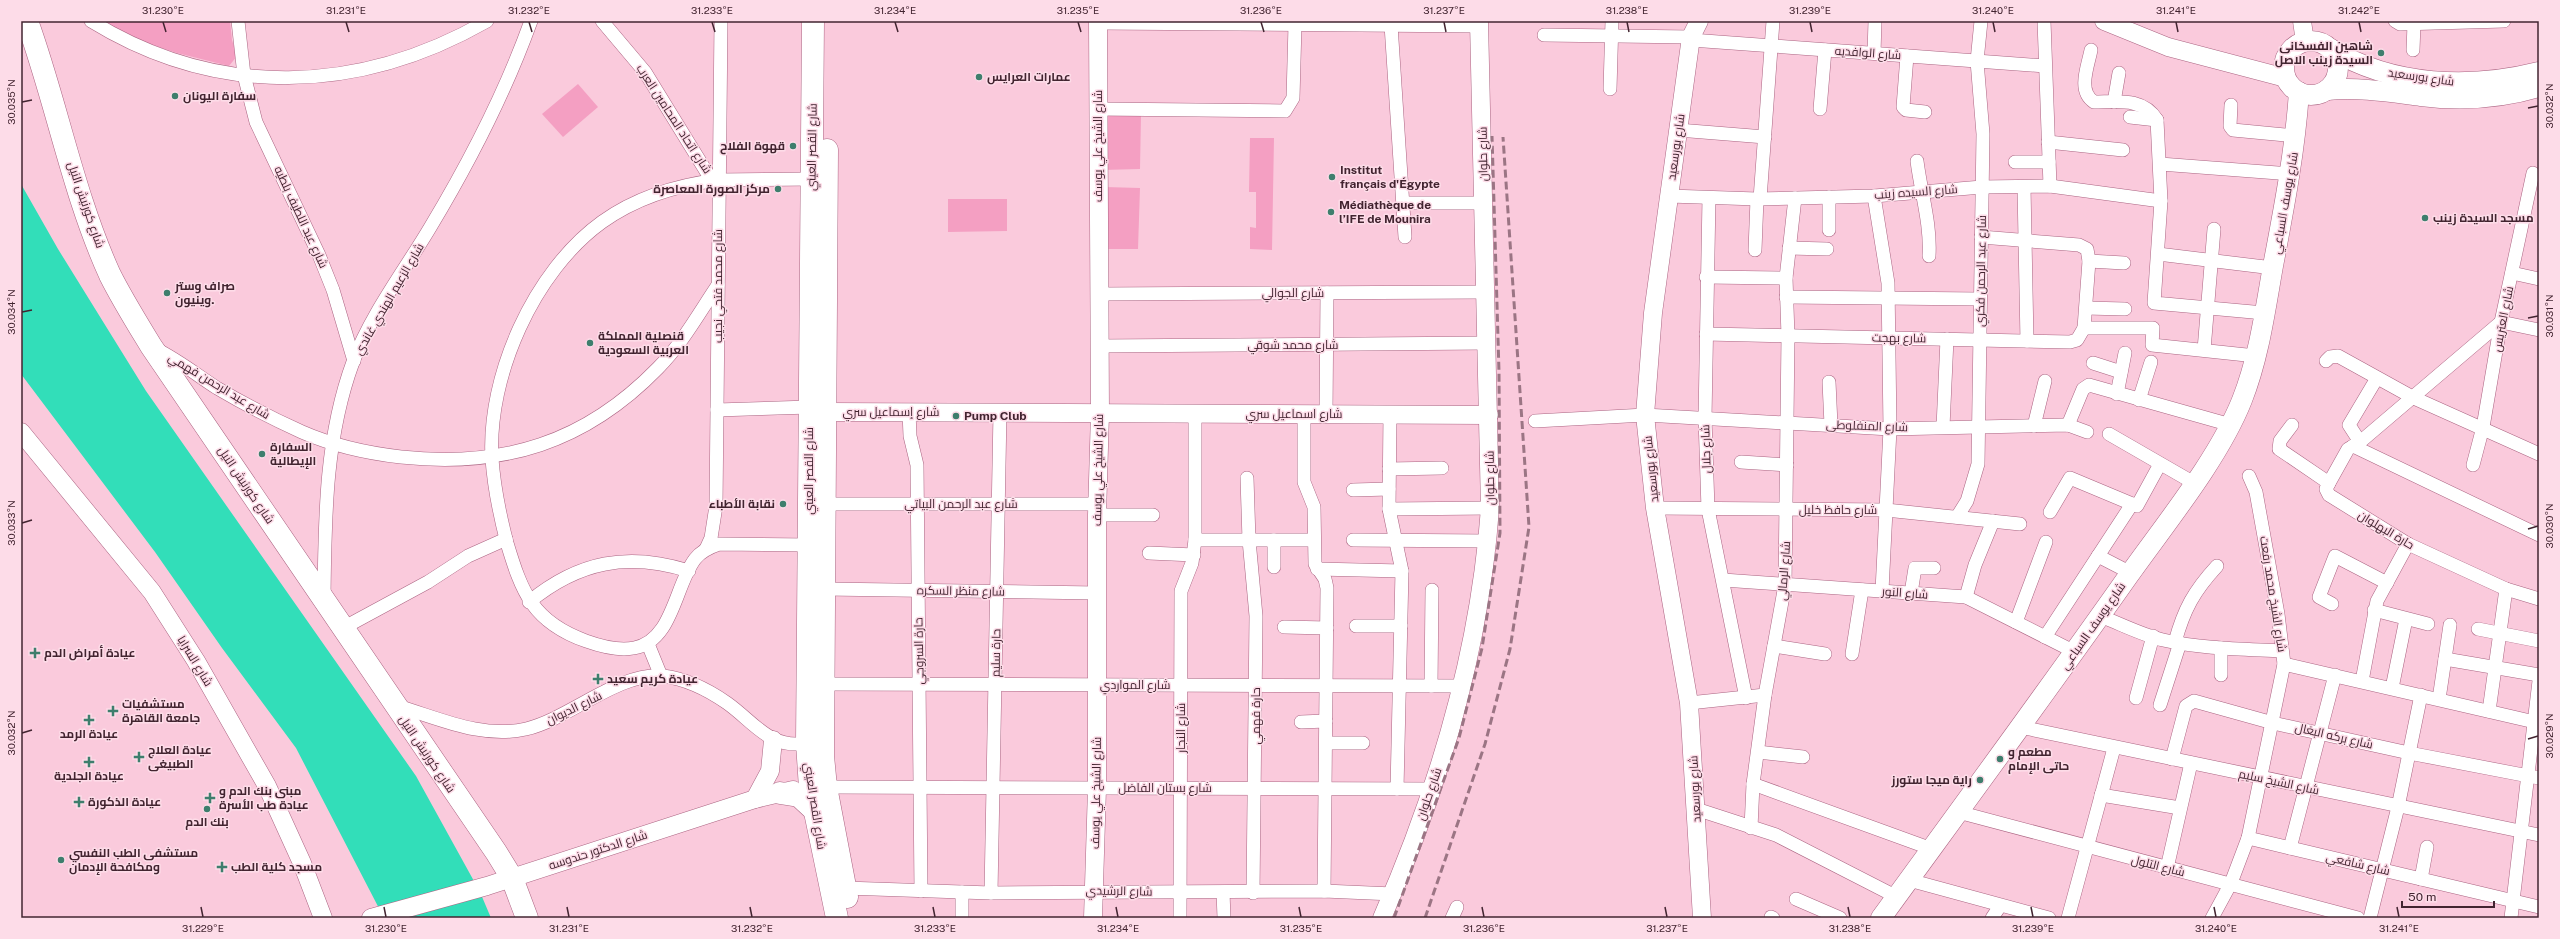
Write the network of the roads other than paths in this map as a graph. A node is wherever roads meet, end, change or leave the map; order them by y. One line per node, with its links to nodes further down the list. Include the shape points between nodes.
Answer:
1 (27, 21): 121 (highway, شارع كورنيش النيل, via 76,179 110,274)
2 (91, 21): 42 (street, via 107,31 172,60 210,70)
3 (238, 21): 42 (street, شارع عبد اللطيف بلطيه)
4 (487, 21): 42 (street, via 422,54 385,65 348,73 310,77 271,78)
5 (532, 21): 126 (street, شارع الزعيم الهندي غاندي, via 507,82 474,149 447,200 380,311)
6 (602, 21): 66 (street, شارع اتحاد المحامين العرب, via 645,72 677,121 700,163 710,176)
7 (721, 21): 66 (street, شارع محمد فتحي نجيب)
8 (813, 21): 67 (highway, شارع القصر العيني)
9 (827, 21): 138 (highway, شارع القصر العيني)
10 (1612, 21): 28 (street)
11 (1699, 21): 29 (street, شارع بورسعيد)
12 (1773, 21): 31 (street)
13 (1875, 21): 36 (street)
14 (1981, 21): 38 (street, شارع عبد الرحمن فكري)
15 (2044, 21): 39 (street)
16 (2302, 21): 30 (street)
17 (2395, 21): 24 (street, via 2400,24)
18 (2504, 21): 21 (street)
19 (1098, 22): 25 (street); 50 (street, شارع الشيخ علي يوسف)
20 (2109, 22): 43 (street, via 2168,47)
21 (2479, 22): 24 (street)
22 (1364, 23): 25 (street); 26 (street)
23 (1479, 23): 26 (street); 80 (street, شارع حلوان)
24 (2414, 24): 35 (street)
25 (1295, 25): 50 (street, via 1293,98 1289,107 1280,112)
26 (1391, 26): 79 (street)
27 (1544, 35): 28 (street, شارع الوافديه)
28 (1612, 36): 29 (street, شارع الوافديه); 45 (street)
29 (1691, 39): 31 (street, شارع الوافديه); 55 (street, شارع بورسعيد)
30 (2305, 42): 34 (main road, via 2319,42); 43 (main road, via 2296,45 2285,60)
31 (1772, 46): 32 (street, شارع الوافديه); 57 (street)
32 (1825, 50): 36 (street, شارع الوافديه); 51 (street)
33 (2091, 50): 48 (street, via 2085,84 2086,94 2094,102)
34 (2331, 50): 40 (main road, شارع بورسعيد, via 2369,68 2426,80 2491,81); 46 (main road, via 2337,59 2338,71 2335,81)
35 (2413, 50)
36 (1874, 54): 37 (street, شارع الوافديه)
37 (1907, 56): 38 (street, شارع الوافديه); 52 (street, via 1903,107 1906,110)
38 (1977, 61): 39 (street, شارع الوافديه); 69 (street, شارع عبد الرحمن فكري, via 1983,134)
39 (2045, 66): 58 (street)
40 (2539, 72)
41 (2119, 73): 48 (street)
42 (244, 75): 126 (street, شارع عبد اللطيف بلطيه, via 256,122 304,220 333,290)
43 (2286, 78): 47 (main road)
44 (2539, 87): 46 (main road, شارع بورسعيد, via 2508,94 2465,98 2428,97 2359,88)
45 (1610, 89)
46 (2327, 90): 47 (main road, via 2314,95)
47 (2299, 92): 56 (main road, شارع يوسف السباعي)
48 (2114, 102): 54 (street, via 2144,106)
49 (2231, 105): 56 (street, via 2230,126 2233,130)
50 (1098, 109): 102 (street, شارع الشيخ علي يوسف)
51 (1820, 109)
52 (1925, 112)
53 (2130, 117): 54 (street)
54 (2156, 120): 63 (street)
55 (1678, 130): 57 (street); 72 (street, شارع بورسعيد)
56 (2296, 136): 65 (main road, شارع يوسف السباعي)
57 (1765, 137): 77 (street)
58 (2048, 142): 59 (street); 62 (street)
59 (2123, 150)
60 (1917, 161): 71 (street)
61 (2015, 162): 62 (street)
62 (2049, 162): 68 (street)
63 (2160, 164): 65 (street); 78 (street)
64 (2533, 173): 95 (street, شارع العتريس)
65 (2290, 174): 94 (main road, شارع يوسف السباعي)
66 (718, 180): 67 (street, شارع اتحاد المحامين العرب); 99 (street, شارع محمد فتحي نجيب); 166 (street, via 669,189 622,209 601,223 556,268 522,322 510,352 496,406)
67 (811, 180): 138 (highway, شارع القصر العيني)
68 (2050, 186): 70 (street, شارع السيده زينب); 78 (street, شارع السيده زينب)
69 (1982, 187): 70 (street, شارع السيده زينب); 71 (street, شارع السيده زينب); 84 (street, شارع عبد الرحمن فكري)
70 (2024, 187): 85 (street)
71 (1921, 192): 73 (street, شارع السيده زينب); 90 (street, via 1930,229)
72 (1669, 196): 75 (street, شارع السيده زينب); 147 (street, شارع بورسعيد, via 1653,313)
73 (1874, 196): 74 (street, شارع السيده زينب); 104 (street, via 1887,272)
74 (1830, 197): 76 (street, شارع السيده زينب); 82 (street)
75 (1709, 198): 77 (street, شارع السيده زينب); 96 (street, شارع جلال)
76 (1796, 198): 77 (street, شارع السيده زينب); 86 (street, شارع الرمالي)
77 (1759, 199): 88 (street)
78 (2161, 201): 89 (street)
79 (1403, 203): 80 (street); 83 (street)
80 (1484, 203): 100 (street, شارع حلوان)
81 (2214, 229): 92 (street)
82 (1829, 230)
83 (1405, 237)
84 (1982, 237): 85 (street); 105 (street, شارع عبد الرحمن فكري)
85 (2025, 241): 91 (street, via 2083,246 2089,254); 118 (street)
86 (1789, 248): 87 (street); 97 (street, شارع الرمالي)
87 (1827, 249)
88 (1754, 250)
89 (2158, 254): 92 (street); 107 (street, via 2154,303)
90 (1929, 256)
91 (2089, 261): 93 (street); 106 (street)
92 (2211, 261): 94 (street); 107 (street)
93 (2124, 263)
94 (2273, 268): 109 (main road, شارع يوسف السباعي)
95 (2512, 273): 98 (street); 110 (street, شارع العتريس)
96 (1706, 277): 97 (street); 113 (street, شارع جلال)
97 (1786, 278): 103 (street, شارع الرمالي)
98 (2539, 279)
99 (718, 285): 137 (street, شارع محمد فتحي نجيب); 166 (street, شارع عبد الرحمن فهمي, via 680,342 659,367 611,409 554,440)
100 (1486, 292): 101 (street, شارع الجوالي); 119 (street, شارع حلوان)
101 (1327, 293): 102 (street, شارع الجوالي); 120 (street)
102 (1100, 294): 122 (street, شارع الشيخ علي يوسف)
103 (1786, 297): 104 (street); 114 (street, شارع الرمالي)
104 (1887, 298): 105 (street); 115 (street)
105 (1980, 299): 117 (street, شارع عبد الرحمن فكري)
106 (2086, 308): 108 (street); 111 (street)
107 (2208, 308): 109 (street); 123 (street)
108 (2125, 309)
109 (2264, 313): 125 (main road, شارع يوسف السباعي)
110 (2501, 322): 112 (street); 135 (street); 158 (street, شارع العتريس)
111 (2084, 328): 118 (street, شارع بهجت, via 2077,340 2070,342); 123 (street, via 2153,328 2152,344)
112 (2539, 330)
113 (1706, 334): 114 (street, شارع بهجت); 148 (street, شارع جلال)
114 (1788, 336): 115 (street, شارع بهجت); 150 (street, شارع الرمالي)
115 (1887, 338): 116 (street, شارع بهجت); 159 (street)
116 (1947, 339): 117 (street, شارع بهجت); 157 (street)
117 (1980, 340): 118 (street, شارع بهجت); 155 (street, شارع عبد الرحمن فكري)
118 (2027, 340)
119 (1487, 343): 120 (street, شارع محمد شوقي); 146 (street, شارع حلوان)
120 (1326, 345): 122 (street, شارع محمد شوقي); 144 (street)
121 (150, 346): 163 (street, شارع عبد الرحمن فهمي, via 174,358 245,404); 231 (highway, شارع كورنيش النيل)
122 (1099, 346): 141 (street, شارع الشيخ علي يوسف)
123 (2204, 350): 125 (street)
124 (2125, 353): 130 (street)
125 (2256, 356): 153 (main road, شارع يوسف السباعي)
126 (354, 361): 163 (street, شارع الزعيم الهندي غاندي, via 345,386)
127 (2326, 361): 131 (street, via 2330,356 2338,356)
128 (2151, 362): 136 (street)
129 (2093, 363): 130 (street)
130 (2121, 372): 134 (street)
131 (2377, 378): 135 (street); 164 (street, via 2349,425)
132 (1829, 382): 151 (street)
133 (2046, 382): 156 (street)
134 (2117, 394): 136 (street); 152 (street, via 2092,385 2085,386)
135 (2414, 398): 158 (street); 164 (street)
136 (2139, 400): 153 (street)
137 (717, 410): 138 (street); 207 (street, شارع محمد فتحي نجيب, via 716,506 711,538)
138 (818, 410): 139 (street, شارع إسماعيل سري); 179 (highway, شارع القصر العيني); 205 (highway, شارع القصر العيني)
139 (909, 412): 140 (street, شارع إسماعيل سري); 180 (street, حارة السروجي, via 911,444 917,465)
140 (1000, 412): 141 (street, شارع إسماعيل سري); 181 (street, حارة سليم)
141 (1100, 413): 142 (street, شارع اسماعيل سري); 187 (street, شارع الشيخ علي يوسف)
142 (1195, 413): 143 (street, شارع اسماعيل سري); 197 (street, شارع النجار)
143 (1304, 414): 144 (street, شارع اسماعيل سري); 200 (street, via 1304,482 1314,507)
144 (1326, 414): 145 (street, شارع اسماعيل سري)
145 (1390, 414): 146 (street, شارع اسماعيل سري); 171 (street)
146 (1489, 415): 183 (street, شارع حلوان)
147 (1645, 415): 148 (street, شارع المنفلوطى); 149 (street, شارع المنفلوطى); 184 (street, شارع بورسعيد)
148 (1705, 418): 150 (street, شارع المنفلوطى); 186 (street, شارع جلال)
149 (1535, 421)
150 (1787, 423): 151 (street, شارع المنفلوطى); 169 (street, شارع الرمالي)
151 (1832, 425): 159 (street, شارع المنفلوطى)
152 (2068, 425): 156 (street, شارع المنفلوطى); 161 (street, شارع المنفلوطى)
153 (2231, 425): 175 (main road, شارع يوسف السباعي)
154 (2292, 425): 176 (street, via 2280,441 2279,449)
155 (1978, 426): 156 (street, شارع المنفلوطى); 157 (street, شارع المنفلوطى); 192 (street, شارع عبد الرحمن فكري, via 1978,464 1974,483)
156 (2034, 426)
157 (1943, 427): 159 (street, شارع المنفلوطى)
158 (2483, 428): 165 (street); 170 (street, شارع العتريس)
159 (1890, 429): 189 (street)
160 (21, 432): 353 (street, شارع السرايا, via 152,592 196,661 267,786 302,863)
161 (2087, 432)
162 (2109, 434): 168 (street)
163 (332, 444): 166 (street, شارع عبد الرحمن فهمي, via 411,458); 231 (street, شارع الزعيم الهندي غاندي, via 326,516)
164 (2356, 444): 176 (street, via 2348,449); 195 (street)
165 (2539, 454)
166 (492, 458): 196 (street, via 498,506)
167 (1741, 462): 169 (street)
168 (2160, 464): 175 (street); 182 (street, via 2137,506)
169 (1786, 465): 188 (street, شارع الرمالي)
170 (2473, 465)
171 (1389, 468): 172 (street); 177 (street)
172 (1442, 468)
173 (2249, 476): 255 (street, شارع الشيخ محمد رفعت, via 2256,492)
174 (1247, 478): 198 (street, حارة فهمي)
175 (2194, 483): 217 (main road, شارع يوسف السباعي)
176 (2329, 483): 206 (street, حارة البهلوان, via 2326,489 2329,495)
177 (1390, 489): 178 (street); 185 (street)
178 (1353, 490)
179 (825, 504): 180 (street, شارع عبد الرحمن البياتي); 222 (highway, شارع القصر العيني)
180 (918, 504): 181 (street, شارع عبد الرحمن البياتي); 223 (street, حارة السروجي)
181 (998, 504): 187 (street, شارع عبد الرحمن البياتي); 226 (street, حارة سليم)
182 (2132, 504): 190 (street, via 2070,478); 210 (street)
183 (1490, 508): 185 (street); 203 (street, شارع حلوان)
184 (1655, 508): 186 (street, شارع حافظ خليل); 284 (street, شارع بورسعيد)
185 (1389, 509): 202 (street)
186 (1708, 509): 188 (street, شارع حافظ خليل); 218 (street, شارع جلال)
187 (1097, 510): 191 (street, شارع عبد الرحمن البياتي); 228 (street, شارع الشيخ علي يوسف)
188 (1786, 510): 189 (street, شارع حافظ خليل); 220 (street, شارع الرمالي)
189 (1886, 510): 192 (street, شارع حافظ خليل); 227 (street)
190 (2050, 512)
191 (1153, 515)
192 (1957, 517): 193 (street, شارع حافظ خليل)
193 (1993, 521): 194 (street, شارع حافظ خليل); 230 (street, via 1975,565)
194 (2020, 524)
195 (2539, 535)
196 (506, 539): 233 (street); 244 (street, via 468,556 428,582)
197 (1196, 540): 198 (street); 209 (street, شارع النجار)
198 (1249, 540): 199 (street); 273 (street, حارة فهمي, via 1256,616)
199 (1274, 540): 200 (street); 212 (street)
200 (1314, 540): 214 (street)
201 (1354, 540): 202 (street)
202 (1396, 540): 203 (street); 216 (street)
203 (1488, 541): 277 (street, شارع حلوان, via 1481,593)
204 (2046, 542): 238 (street)
205 (809, 544): 207 (street, via 719,544); 268 (highway, شارع القصر العيني)
206 (2408, 544): 219 (street); 221 (street, حارة البهلوان)
207 (706, 549): 215 (street, via 696,558)
208 (1149, 554): 209 (street)
209 (1194, 555): 272 (street, شارع النجار, via 1181,591)
210 (2098, 556): 217 (street); 249 (street)
211 (2217, 566): 251 (street, via 2197,588 2183,613)
212 (1274, 567)
213 (1934, 568): 229 (street, via 1915,568)
214 (1316, 569): 216 (street); 245 (street, via 1327,584)
215 (689, 571): 233 (street, via 647,561 604,564 564,577); 252 (street, via 666,619)
216 (1402, 571): 243 (street)
217 (2130, 573): 236 (main road, شارع يوسف السباعي)
218 (1723, 580): 220 (street, شارع النور); 281 (street, شارع جلال)
219 (2386, 583): 234 (street, via 2335,556 2319,595); 235 (street)
220 (1785, 585): 225 (street, شارع النور); 253 (street, شارع الرمالي)
221 (2506, 589): 232 (street, حارة البهلوان); 247 (street)
222 (825, 590): 223 (street, شارع منظر السكره); 268 (highway, شارع القصر العيني)
223 (918, 590): 226 (street, شارع منظر السكره); 269 (street, حارة السروجي)
224 (1432, 590): 276 (street)
225 (1862, 590): 227 (street, شارع النور); 258 (street)
226 (997, 591): 228 (street, شارع منظر السكره); 270 (street, حارة سليم)
227 (1882, 592): 229 (street, شارع النور)
228 (1097, 593): 271 (street, شارع الشيخ علي يوسف)
229 (1911, 594): 230 (street, شارع النور)
230 (1966, 597): 238 (street, شارع النور)
231 (324, 599): 244 (highway, شارع كورنيش النيل)
232 (2539, 599)
233 (529, 602): 252 (street, via 557,628 592,644 632,649)
234 (2332, 604)
235 (2374, 610): 237 (street); 266 (street)
236 (2100, 616): 248 (street); 256 (main road, شارع يوسف السباعي)
237 (2406, 619): 239 (street); 278 (street)
238 (2016, 622): 249 (street, شارع النور)
239 (2428, 624)
240 (2450, 625): 259 (street)
241 (1284, 626): 245 (street)
242 (1356, 626): 243 (street)
243 (1401, 626): 275 (street)
244 (343, 628): 286 (highway, شارع كورنيش النيل)
245 (1327, 628): 274 (street)
246 (2478, 628): 247 (street)
247 (2500, 633): 250 (street); 261 (street)
248 (2154, 636): 251 (street); 282 (street)
249 (2045, 637): 256 (street, شارع النور)
250 (2539, 641)
251 (2178, 642): 254 (street); 285 (street)
252 (648, 644): 265 (street)
253 (1774, 646): 257 (street); 279 (street, شارع الرمالي)
254 (2221, 648): 255 (street); 262 (street)
255 (2282, 651): 260 (street, شارع الشيخ محمد رفعت)
256 (2075, 652): 292 (main road, شارع يوسف السباعي)
257 (1825, 654)
258 (1852, 654)
259 (2445, 659): 261 (street); 283 (street)
260 (2284, 664): 263 (street); 291 (street, شارع الشيخ محمد رفعت)
261 (2495, 668): 264 (street); 287 (street)
262 (2221, 675)
263 (2335, 675): 266 (street); 293 (street)
264 (2539, 675)
265 (661, 676): 286 (street, شارع الديوان, via 627,683 546,723 504,732 461,727); 294 (street, شارع الديوان, via 693,683 707,690 727,702)
266 (2362, 681): 278 (street)
267 (2539, 681): 290 (street)
268 (816, 684): 269 (street, شارع المواردي); 295 (highway, شارع القصر العيني); 317 (highway, شارع القصر العيني, via 823,756)
269 (920, 684): 270 (street, شارع المواردي); 307 (street, حارة السروجي)
270 (995, 684): 271 (street, شارع المواردي); 308 (street, حارة سليم)
271 (1097, 685): 272 (street, شارع المواردي); 309 (street, شارع الشيخ علي يوسف)
272 (1182, 685): 273 (street, شارع المواردي); 310 (street, شارع النجار)
273 (1256, 686): 274 (street, شارع المواردي); 311 (street, حارة فهمي)
274 (1326, 686): 275 (street, شارع المواردي); 288 (street)
275 (1400, 686): 276 (street, شارع المواردي); 314 (street)
276 (1431, 686): 277 (street, شارع المواردي)
277 (1462, 686): 315 (street, شارع حلوان)
278 (2392, 688): 280 (street)
279 (1766, 695): 281 (street); 299 (street, شارع الرمالي)
280 (2422, 696): 283 (street); 300 (street)
281 (1746, 698): 284 (street)
282 (2136, 698)
283 (2439, 700): 287 (street)
284 (1689, 704): 322 (street, شارع بورسعيد)
285 (2160, 705)
286 (395, 706): 336 (highway, شارع كورنيش النيل)
287 (2489, 711): 290 (street)
288 (1326, 721): 289 (street); 297 (street)
289 (1301, 722)
290 (2536, 722): 304 (street)
291 (2273, 723): 293 (street, شارع بركه البغال); 302 (street, شارع بركه البغال, via 2191,702 2186,706); 305 (street, شارع الشيخ محمد رفعت)
292 (2020, 728): 298 (street, شارع الشيخ سليم); 323 (main road, شارع يوسف السباعي)
293 (2320, 733): 300 (street, شارع بركه البغال); 312 (street)
294 (773, 740): 295 (street, شارع الديوان, via 790,745); 319 (street, via 770,771)
295 (806, 743): 317 (highway, شارع القصر العيني)
296 (1363, 743): 297 (street)
297 (1326, 744): 313 (street)
298 (2114, 748): 302 (street, شارع الشيخ سليم); 318 (street)
299 (1758, 752): 301 (street); 306 (street, شارع الرمالي)
300 (2410, 753): 304 (street, شارع بركه البغال); 320 (street)
301 (1803, 757)
302 (2172, 759): 303 (street, شارع الشيخ سليم)
303 (2191, 763): 305 (street, شارع الشيخ سليم); 321 (street)
304 (2533, 777): 325 (street)
305 (2261, 778): 312 (street, شارع الشيخ سليم); 327 (street, شارع الشيخ محمد رفعت)
306 (1753, 784): 324 (street, شارع الرمالي); 331 (street)
307 (920, 788): 308 (street, شارع بستان الفاضل); 317 (street, شارع بستان الفاضل); 339 (street, حارة السروجي)
308 (993, 788): 309 (street, شارع بستان الفاضل); 345 (street, حارة سليم)
309 (1097, 788): 310 (street, شارع بستان الفاضل); 340 (street, شارع الشيخ علي يوسف)
310 (1181, 788): 311 (street, شارع بستان الفاضل); 343 (street, شارع النجار)
311 (1256, 788): 313 (street, شارع بستان الفاضل); 346 (street, حارة فهمي)
312 (2306, 788): 320 (street, شارع الشيخ سليم); 330 (street)
313 (1325, 789): 314 (street, شارع بستان الفاضل); 341 (street)
314 (1397, 789): 315 (street, شارع بستان الفاضل)
315 (1432, 789): 347 (street, شارع حلوان)
316 (780, 793): 317 (highway); 319 (street, شارع الدكتور حندوسه)
317 (816, 795): 338 (highway, شارع القصر العيني); 356 (highway, شارع القصر العيني)
318 (2101, 795): 321 (street); 328 (street)
319 (756, 799): 336 (street, شارع الدكتور حندوسه)
320 (2398, 807): 325 (street, شارع الشيخ سليم); 333 (street)
321 (2180, 808): 332 (street)
322 (1696, 809): 324 (street); 363 (street, شارع بورسعيد)
323 (1958, 812): 328 (street, شارع التلول); 331 (main road, شارع يوسف السباعي)
324 (1751, 828): 348 (street, via 1793,843)
325 (2520, 832): 326 (street, شارع الشيخ سليم); 350 (street)
326 (2539, 835)
327 (2248, 838): 330 (street, شارع شافعي); 337 (street, شارع الشيخ محمد رفعت)
328 (2086, 847): 332 (street, شارع التلول); 368 (street)
329 (2427, 847): 334 (street)
330 (2290, 848): 333 (street, شارع شافعي)
331 (1932, 849): 335 (main road, شارع يوسف السباعي)
332 (2167, 868): 337 (street, شارع التلول)
333 (2382, 870): 334 (street, شارع شافعي); 371 (street)
334 (2420, 879): 350 (street, شارع شافعي)
335 (1909, 880): 348 (main road, شارع يوسف السباعي); 351 (street)
336 (519, 881): 354 (street, شارع الدكتور حندوسه, via 487,886); 355 (highway, شارع كورنيش النيل)
337 (2231, 883): 369 (street, شارع الشيخ محمد رفعت); 370 (street, شارع التلول)
338 (845, 888): 339 (street, شارع الرشيدي); 357 (highway, شارع القصر العيني)
339 (920, 891): 342 (street, شارع الرشيدي)
340 (1093, 891): 343 (street, شارع الرشيدي); 345 (street, شارع الرشيدي); 359 (street, شارع الشيخ علي يوسف)
341 (1324, 891): 346 (street, شارع الرشيدي); 347 (street, شارع الرشيدي)
342 (962, 892): 345 (street, شارع الرشيدي); 358 (street)
343 (1180, 892): 344 (street, شارع الرشيدي); 360 (street, شارع النجار)
344 (1223, 892): 346 (street, شارع الرشيدي); 361 (street)
345 (991, 893)
346 (1253, 893)
347 (1392, 894): 362 (street, شارع حلوان)
348 (1897, 897): 365 (main road, شارع يوسف السباعي)
349 (1796, 899): 364 (street)
350 (2513, 900): 352 (street, شارع شافعي); 372 (street)
351 (2000, 906): 366 (street); 367 (street)
352 (2539, 907)
353 (323, 918)
354 (371, 918)
355 (528, 918)
356 (837, 918)
357 (852, 918)
358 (962, 918)
359 (1093, 918)
360 (1180, 918)
361 (1224, 918)
362 (1382, 918)
363 (1702, 918)
364 (1840, 918)
365 (1881, 918)
366 (1992, 918)
367 (2049, 918)
368 (2068, 918)
369 (2212, 918)
370 (2358, 918)
371 (2370, 918)
372 (2511, 918)

